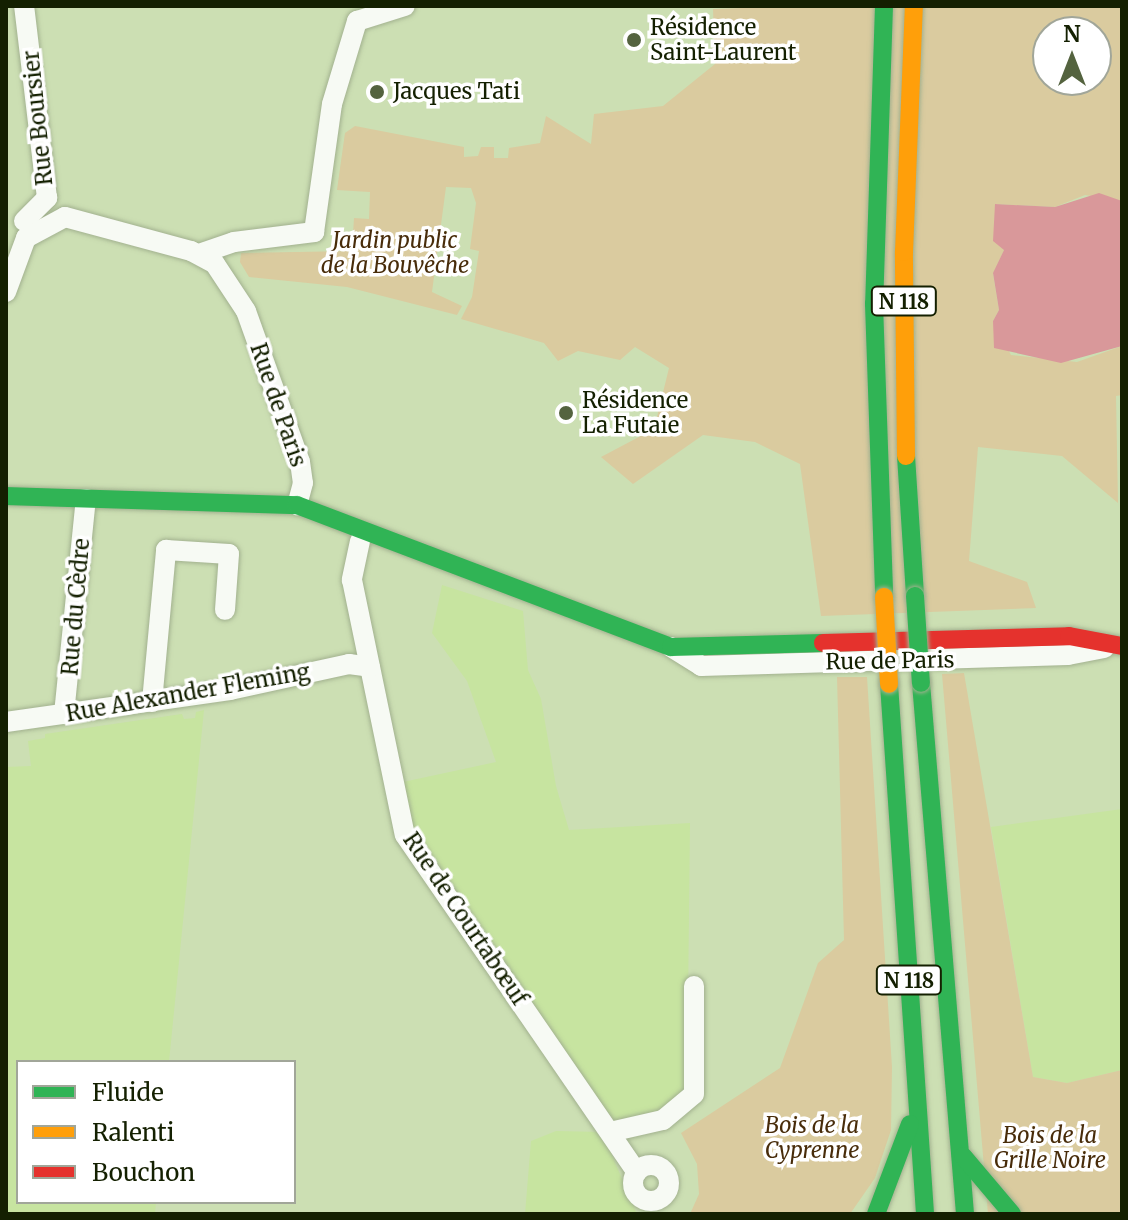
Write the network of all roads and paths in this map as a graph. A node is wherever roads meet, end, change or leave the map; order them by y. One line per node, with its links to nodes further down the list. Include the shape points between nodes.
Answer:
1 (24, 6): 5 (street, Rue Boursier)
2 (405, 6): 9 (street, via 357,21 332,104 314,232 234,242)
3 (884, 6): 23 (main road, N 118, bridge, via 874,304 884,597)
4 (914, 6): 25 (main road, N 118, bridge, via 904,252 905,432 921,683)
5 (47, 198): 6 (street); 7 (street, Rue Boursier)
6 (55, 221): 7 (street, Rue de Paris); 8 (street, Rue de Paris); 9 (street, Rue de Paris)
7 (19, 225): 10 (street)
8 (109, 234)
9 (199, 254): 13 (street, Rue de Paris, via 215,264 246,311 300,462 303,483)
10 (6, 292)
11 (6, 496): 12 (main road)
12 (86, 499): 13 (main road); 20 (street, Rue du Cèdre)
13 (297, 505): 17 (main road, Rue de Paris)
14 (360, 541): 18 (street, Rue de Courtabœuf, via 352,580)
15 (225, 610): 19 (street, via 229,554 166,550)
16 (1118, 646): 17 (street, Rue de Paris, via 1068,655 701,666)
17 (671, 647)
18 (370, 667): 19 (street, Rue Alexander Fleming, via 349,664); 24 (street, Rue de Courtabœuf, via 405,835)
19 (152, 702): 20 (street, Rue Alexander Fleming)
20 (64, 714): 21 (street, Rue Alexander Fleming)
21 (6, 722)
22 (694, 986): 24 (street, via 694,1094 663,1120)
23 (917, 1086): 27 (main road, via 906,1142); 28 (main road, N 118)
24 (610, 1132): 26 (street, Rue de Courtabœuf)
25 (963, 1156): 29 (main road, N 118); 30 (main road)
26 (637, 1172)
27 (876, 1214)
28 (925, 1214)
29 (965, 1214)
30 (1012, 1214)

